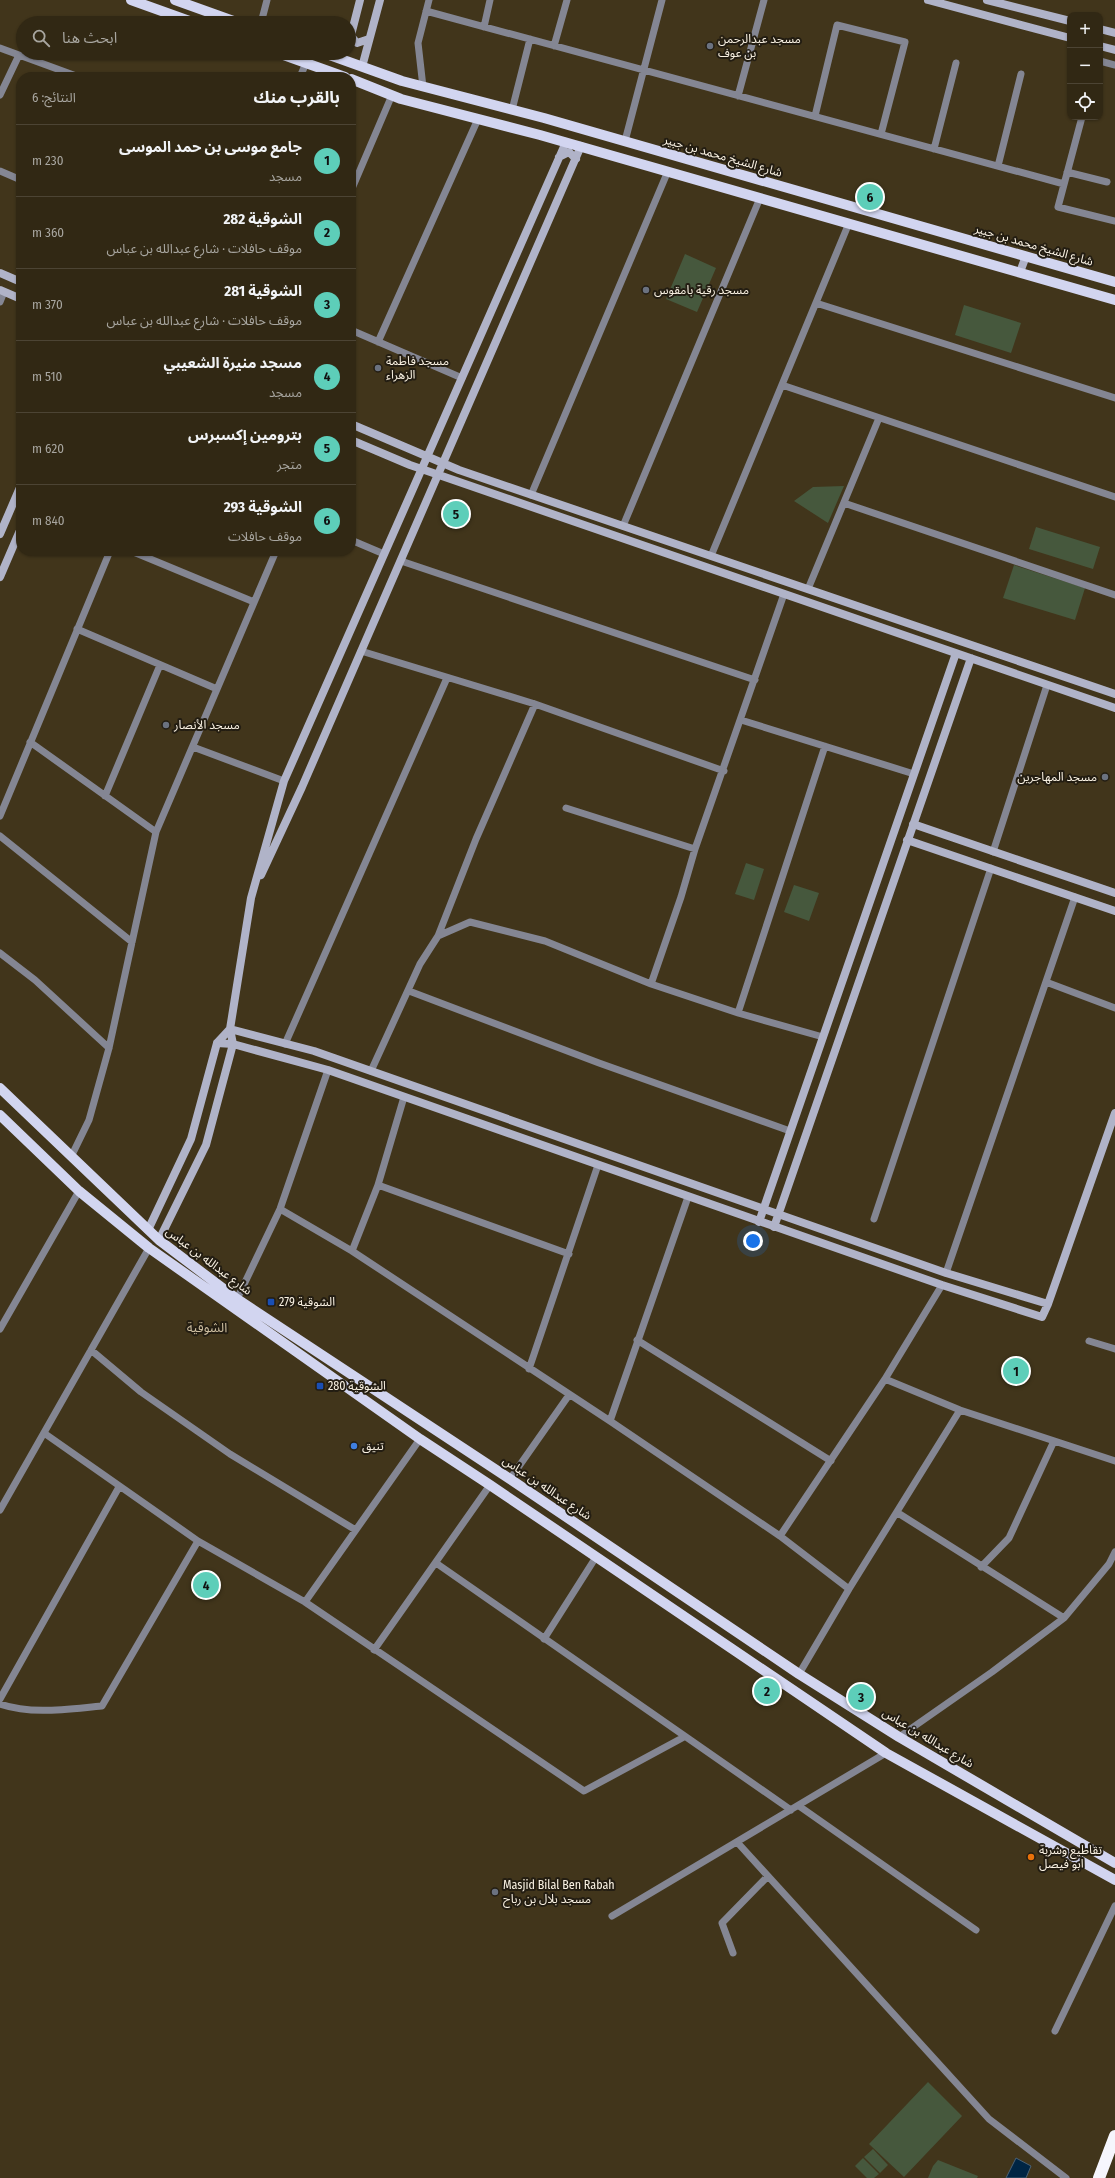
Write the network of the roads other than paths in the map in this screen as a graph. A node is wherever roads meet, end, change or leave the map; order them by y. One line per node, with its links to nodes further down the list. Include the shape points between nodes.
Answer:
1 (131, 0): 14 (main road)
2 (177, 0): 15 (main road)
3 (267, 0): 16 (street)
4 (360, 0): 17 (street)
5 (380, 0): 23 (street)
6 (429, 0): 13 (street)
7 (490, 0): 19 (street)
8 (566, 0): 26 (street)
9 (662, 0): 40 (street)
10 (764, 0): 49 (street)
11 (928, 0): 22 (street)
12 (987, 0): 18 (street)
13 (426, 11): 19 (street); 46 (street, via 418,43)
14 (176, 16)
15 (220, 16)
16 (263, 16)
17 (356, 16)
18 (1067, 20)
19 (484, 27): 24 (street)
20 (1103, 30): 21 (street)
21 (1115, 33)
22 (1067, 37)
23 (369, 39): 25 (street); 39 (street)
24 (530, 39): 26 (street); 50 (street)
25 (356, 42)
26 (554, 46): 40 (street)
27 (0, 48): 30 (street)
28 (1103, 48): 29 (street)
29 (1115, 50)
30 (16, 54)
31 (17, 60): 47 (street)
32 (33, 60): 41 (street)
33 (298, 60): 36 (main road)
34 (350, 60): 39 (main road, شارع الشيخ محمد بن جبير)
35 (1103, 62): 38 (street)
36 (306, 63): 42 (street); 43 (main road)
37 (956, 63): 58 (street)
38 (1115, 65)
39 (362, 67): 46 (main road, شارع الشيخ محمد بن جبير)
40 (644, 70): 49 (street); 55 (street)
41 (65, 72)
42 (302, 72)
43 (330, 72)
44 (1021, 74): 61 (street)
45 (356, 82): 48 (main road)
46 (423, 87): 50 (main road, شارع الشيخ محمد بن جبير)
47 (0, 95)
48 (392, 95): 52 (main road); 66 (street)
49 (738, 96): 51 (street)
50 (512, 110): 55 (main road, شارع الشيخ محمد بن جبير)
51 (815, 116): 54 (street); 54 (street, via 837,25 905,42)
52 (478, 119): 56 (main road); 83 (street)
53 (1081, 120): 64 (street)
54 (881, 134): 58 (street)
55 (625, 141): 72 (main road, شارع الشيخ محمد بن جبير)
56 (566, 142): 57 (main road); 59 (street)
57 (581, 146): 60 (street); 63 (main road)
58 (934, 149): 61 (street)
59 (559, 157): 60 (street, via 569,152); 84 (street)
60 (576, 159): 91 (street)
61 (998, 166): 68 (street)
62 (0, 171): 65 (street)
63 (668, 171): 69 (main road); 94 (street)
64 (1067, 172): 67 (street); 68 (street)
65 (16, 178)
66 (356, 179)
67 (1107, 182)
68 (1064, 184): 70 (street, via 1058,207)
69 (760, 198): 71 (main road); 98 (street)
70 (1115, 221)
71 (850, 223): 73 (main road); 81 (street)
72 (1026, 256): 73 (street); 76 (main road, شارع الشيخ محمد بن جبير)
73 (1020, 272): 79 (main road)
74 (0, 273): 75 (street)
75 (16, 279)
76 (1115, 282)
77 (2, 291): 78 (street); 80 (street)
78 (16, 297)
79 (1115, 300)
80 (0, 302)
81 (816, 303): 85 (street); 86 (street)
82 (356, 332): 83 (street)
83 (378, 342): 84 (street)
84 (462, 378): 90 (street)
85 (782, 385): 87 (street); 106 (street)
86 (1115, 398)
87 (879, 418): 96 (street); 97 (street)
88 (356, 426): 90 (street)
89 (356, 442): 92 (street)
90 (427, 457): 91 (street); 92 (street)
91 (443, 463): 93 (street); 94 (street)
92 (422, 469): 93 (street); 102 (street)
93 (438, 474): 107 (street); 110 (street)
94 (531, 494): 98 (street)
95 (16, 497): 99 (street)
96 (1115, 497)
97 (844, 503): 109 (street); 111 (street)
98 (623, 526): 106 (street)
99 (0, 534)
100 (16, 540): 108 (street)
101 (356, 542): 102 (street)
102 (384, 554): 131 (street)
103 (108, 556): 113 (street)
104 (143, 556): 112 (street)
105 (274, 556): 112 (street)
106 (710, 556): 109 (street)
107 (401, 561): 114 (street); 119 (street)
108 (0, 577)
109 (808, 589): 122 (street)
110 (784, 594): 115 (street); 119 (street)
111 (1115, 595)
112 (254, 602): 121 (street)
113 (77, 629): 117 (street); 126 (street)
114 (361, 651): 118 (street); 144 (street)
115 (956, 653): 116 (street); 130 (street)
116 (971, 658): 120 (street); 135 (street)
117 (160, 665): 121 (street); 132 (street)
118 (447, 678): 123 (street); 158 (street)
119 (755, 680): 125 (street)
120 (1047, 685): 124 (street); 140 (street)
121 (217, 689): 128 (street)
122 (1115, 694)
123 (535, 704): 129 (street); 146 (street, via 476,839)
124 (1115, 708)
125 (741, 720): 127 (street); 129 (street)
126 (30, 742): 132 (street); 134 (street)
127 (825, 746): 130 (street); 153 (street)
128 (193, 747): 131 (street); 136 (street)
129 (724, 771): 139 (street)
130 (914, 774): 155 (street)
131 (284, 781): 144 (street)
132 (105, 796): 136 (street)
133 (566, 808): 139 (street)
134 (0, 816)
135 (913, 824): 138 (street); 140 (street)
136 (156, 832): 147 (street)
137 (0, 836): 147 (street)
138 (908, 840): 141 (street); 174 (street)
139 (695, 848): 150 (street)
140 (993, 852): 142 (street)
141 (991, 868): 143 (street); 175 (street)
142 (1115, 894)
143 (1075, 897): 145 (street); 149 (street)
144 (251, 898): 154 (street)
145 (1115, 911)
146 (438, 936): 150 (street, via 470,922 545,941); 151 (street, via 420,964)
147 (132, 942): 159 (street)
148 (0, 953): 159 (street, via 35,980)
149 (1046, 982): 152 (street); 183 (street)
150 (651, 984): 153 (street)
151 (409, 991): 161 (street); 166 (street, via 598,1063)
152 (1115, 1008)
153 (738, 1013): 155 (street)
154 (230, 1029): 156 (street); 157 (street); 158 (street)
155 (823, 1037): 166 (street)
156 (217, 1043): 157 (street); 178 (street, via 191,1140)
157 (233, 1044): 160 (street); 179 (street, via 206,1145)
158 (285, 1044): 161 (street, via 314,1051)
159 (109, 1048): 167 (street, via 89,1120)
160 (328, 1070): 163 (street); 172 (street)
161 (371, 1072): 173 (street)
162 (0, 1088): 167 (main road, شارع عبدالله بن عباس)
163 (404, 1097): 168 (street); 169 (street)
164 (1115, 1113): 186 (street)
165 (0, 1115): 170 (main road, شارع عبدالله بن عباس)
166 (790, 1131): 173 (street)
167 (71, 1157): 178 (main road, شارع عبدالله بن عباس)
168 (598, 1165): 171 (street); 182 (street)
169 (378, 1185): 181 (street); 182 (street)
170 (79, 1191): 180 (main road, شارع عبدالله بن عباس); 187 (street)
171 (688, 1197): 176 (street); 188 (street)
172 (280, 1209): 181 (street); 185 (street)
173 (762, 1209): 174 (street); 176 (street)
174 (778, 1214): 177 (street); 183 (street)
175 (874, 1219)
176 (759, 1222): 177 (street)
177 (774, 1227): 184 (street)
178 (148, 1230): 179 (main road, شارع عبدالله بن عباس)
179 (160, 1240): 185 (main road, شارع عبدالله بن عباس)
180 (149, 1248): 191 (street); 198 (main road, شارع عبدالله بن عباس)
181 (352, 1251): 192 (street)
182 (569, 1254): 192 (street)
183 (946, 1273): 186 (street)
184 (942, 1285): 186 (street, via 1042,1317); 193 (street)
185 (237, 1299): 202 (main road, شارع عبدالله بن عباس)
186 (1048, 1304)
187 (0, 1329)
188 (637, 1340): 196 (street); 200 (street)
189 (1089, 1341): 190 (street)
190 (1115, 1349)
191 (91, 1350): 197 (street); 207 (street, via 141,1392 230,1454)
192 (530, 1369): 194 (street)
193 (884, 1379): 195 (street); 200 (street)
194 (569, 1395): 196 (street); 202 (street)
195 (960, 1410): 199 (street); 206 (street)
196 (610, 1421): 208 (street)
197 (44, 1433): 204 (street); 205 (street)
198 (420, 1439): 203 (main road, شارع عبدالله بن عباس); 207 (street)
199 (1054, 1441): 201 (street); 213 (street, via 1009,1538)
200 (831, 1461): 208 (street)
201 (1115, 1462)
202 (510, 1479): 219 (main road, شارع عبدالله بن عباس)
203 (490, 1485): 211 (main road, شارع عبدالله بن عباس); 212 (street)
204 (119, 1487): 209 (street); 220 (street)
205 (0, 1510)
206 (898, 1513): 213 (street); 214 (street)
207 (354, 1529): 215 (street)
208 (780, 1536): 214 (street)
209 (198, 1541): 215 (street); 221 (street, via 102,1706 41,1710 16,1709)
210 (1115, 1552): 216 (street, via 1109,1564)
211 (596, 1557): 217 (street); 224 (main road, شارع عبدالله بن عباس)
212 (436, 1563): 217 (street); 218 (street)
213 (981, 1567): 216 (street)
214 (849, 1589): 219 (street)
215 (305, 1602): 218 (street)
216 (1064, 1618): 223 (street)
217 (544, 1639): 222 (street)
218 (374, 1650): 222 (street, via 584,1791)
219 (799, 1674): 223 (main road, شارع عبدالله بن عباس)
220 (0, 1699)
221 (0, 1704)
222 (684, 1737): 226 (street)
223 (899, 1737): 228 (main road, شارع عبدالله بن عباس)
224 (886, 1753): 225 (street); 230 (main road, شارع عبدالله بن عباس)
225 (799, 1806): 226 (street); 233 (street)
226 (791, 1810): 227 (street)
227 (736, 1842): 229 (street); 232 (street)
228 (1115, 1862)
229 (768, 1876): 234 (street, via 722,1923); 237 (street, via 989,2118)
230 (1115, 1880)
231 (1115, 1906): 235 (street)
232 (612, 1916)
233 (976, 1930)
234 (734, 1953)
235 (1056, 2031)
236 (1115, 2136): 238 (street); 239 (highway)
237 (1066, 2178)
238 (1095, 2178)
239 (1099, 2178)

